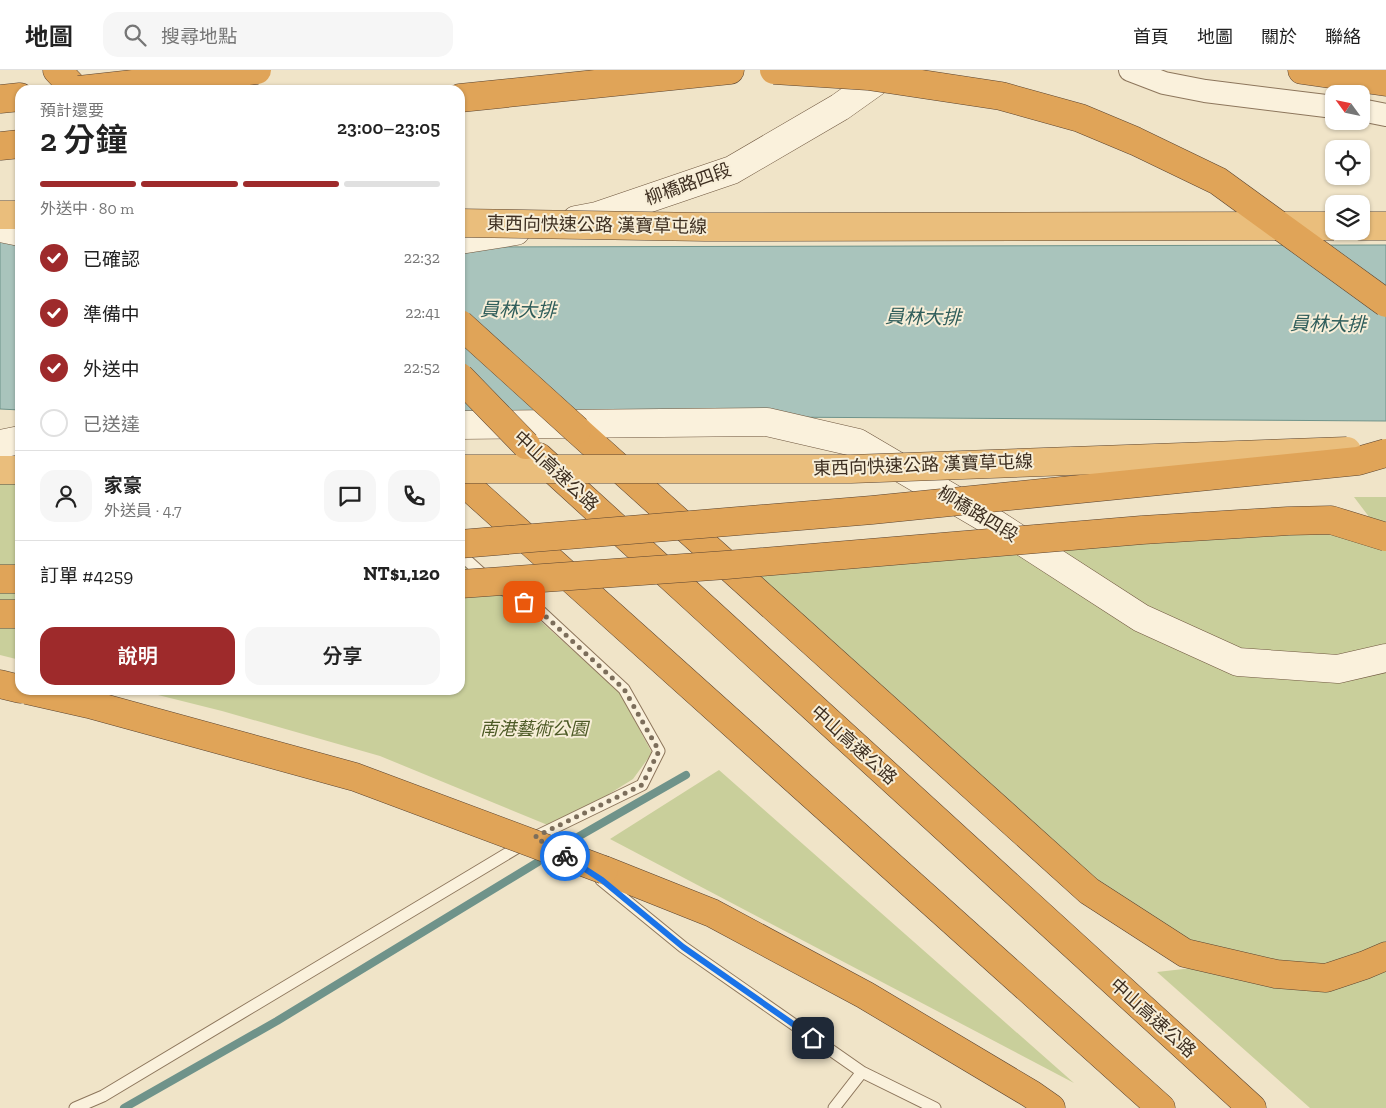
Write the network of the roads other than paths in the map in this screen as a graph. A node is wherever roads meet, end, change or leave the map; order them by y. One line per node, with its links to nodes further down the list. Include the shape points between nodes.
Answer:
1 (57, 70): 12 (highway)
2 (156, 70): 14 (highway)
3 (197, 70): 15 (highway)
4 (257, 70): 13 (highway, bridge)
5 (730, 70): 16 (highway)
6 (774, 70): 33 (highway, bridge, via 868,76 1001,96 1080,118 1218,181)
7 (892, 70): 32 (main road, 柳橋路四段, via 840,107 732,170 597,216)
8 (1130, 70): 19 (street, via 1164,83 1205,91)
9 (1302, 70): 11 (highway)
10 (1348, 70): 11 (highway)
11 (1386, 81)
12 (73, 85)
13 (123, 85)
14 (171, 85)
15 (212, 85)
16 (465, 97)
17 (15, 98): 18 (highway)
18 (0, 99)
19 (1325, 106)
20 (1370, 112): 21 (street)
21 (1386, 115)
22 (15, 144): 23 (highway)
23 (0, 146)
24 (0, 215): 25 (highway)
25 (15, 215)
26 (465, 223): 27 (highway, 東西向快速公路 漢寶草屯線, bridge, via 705,227)
27 (1325, 226)
28 (1370, 226): 29 (highway)
29 (1386, 226)
30 (0, 228): 31 (main road)
31 (15, 231)
32 (465, 239)
33 (1386, 303)
34 (465, 329): 58 (highway, bridge, via 1089,891 1185,953 1276,974 1326,978)
35 (465, 382): 65 (highway, 中山高速公路, bridge, via 526,445)
36 (465, 425): 53 (main road, 柳橋路四段, via 766,422 858,443 994,522 1141,618 1238,662 1338,669)
37 (15, 441): 38 (main road)
38 (0, 444)
39 (1386, 449): 43 (highway, 東西向快速公路 漢寶草屯線, bridge, via 851,468)
40 (1386, 453): 46 (highway, bridge, via 1358,461 872,510)
41 (0, 470): 42 (highway)
42 (15, 470)
43 (465, 470)
44 (465, 483): 64 (highway)
45 (1386, 537): 50 (highway, bridge, via 1330,520 1288,521)
46 (465, 544)
47 (465, 558): 57 (lane, via 492,582 540,611 624,689 659,751 642,785)
48 (0, 579): 49 (highway)
49 (15, 579)
50 (465, 584)
51 (0, 614): 52 (highway)
52 (15, 614)
53 (1386, 658)
54 (0, 684): 55 (highway)
55 (15, 687)
56 (50, 695): 63 (highway, bridge, via 355,777 712,914 831,977)
57 (535, 837): 59 (lane, via 602,880 683,947); 60 (lane, via 103,1096)
58 (1386, 956)
59 (862, 1072): 61 (lane); 62 (lane)
60 (75, 1108)
61 (834, 1108)
62 (935, 1108)
63 (1050, 1108)
64 (1161, 1108)
65 (1252, 1108)

